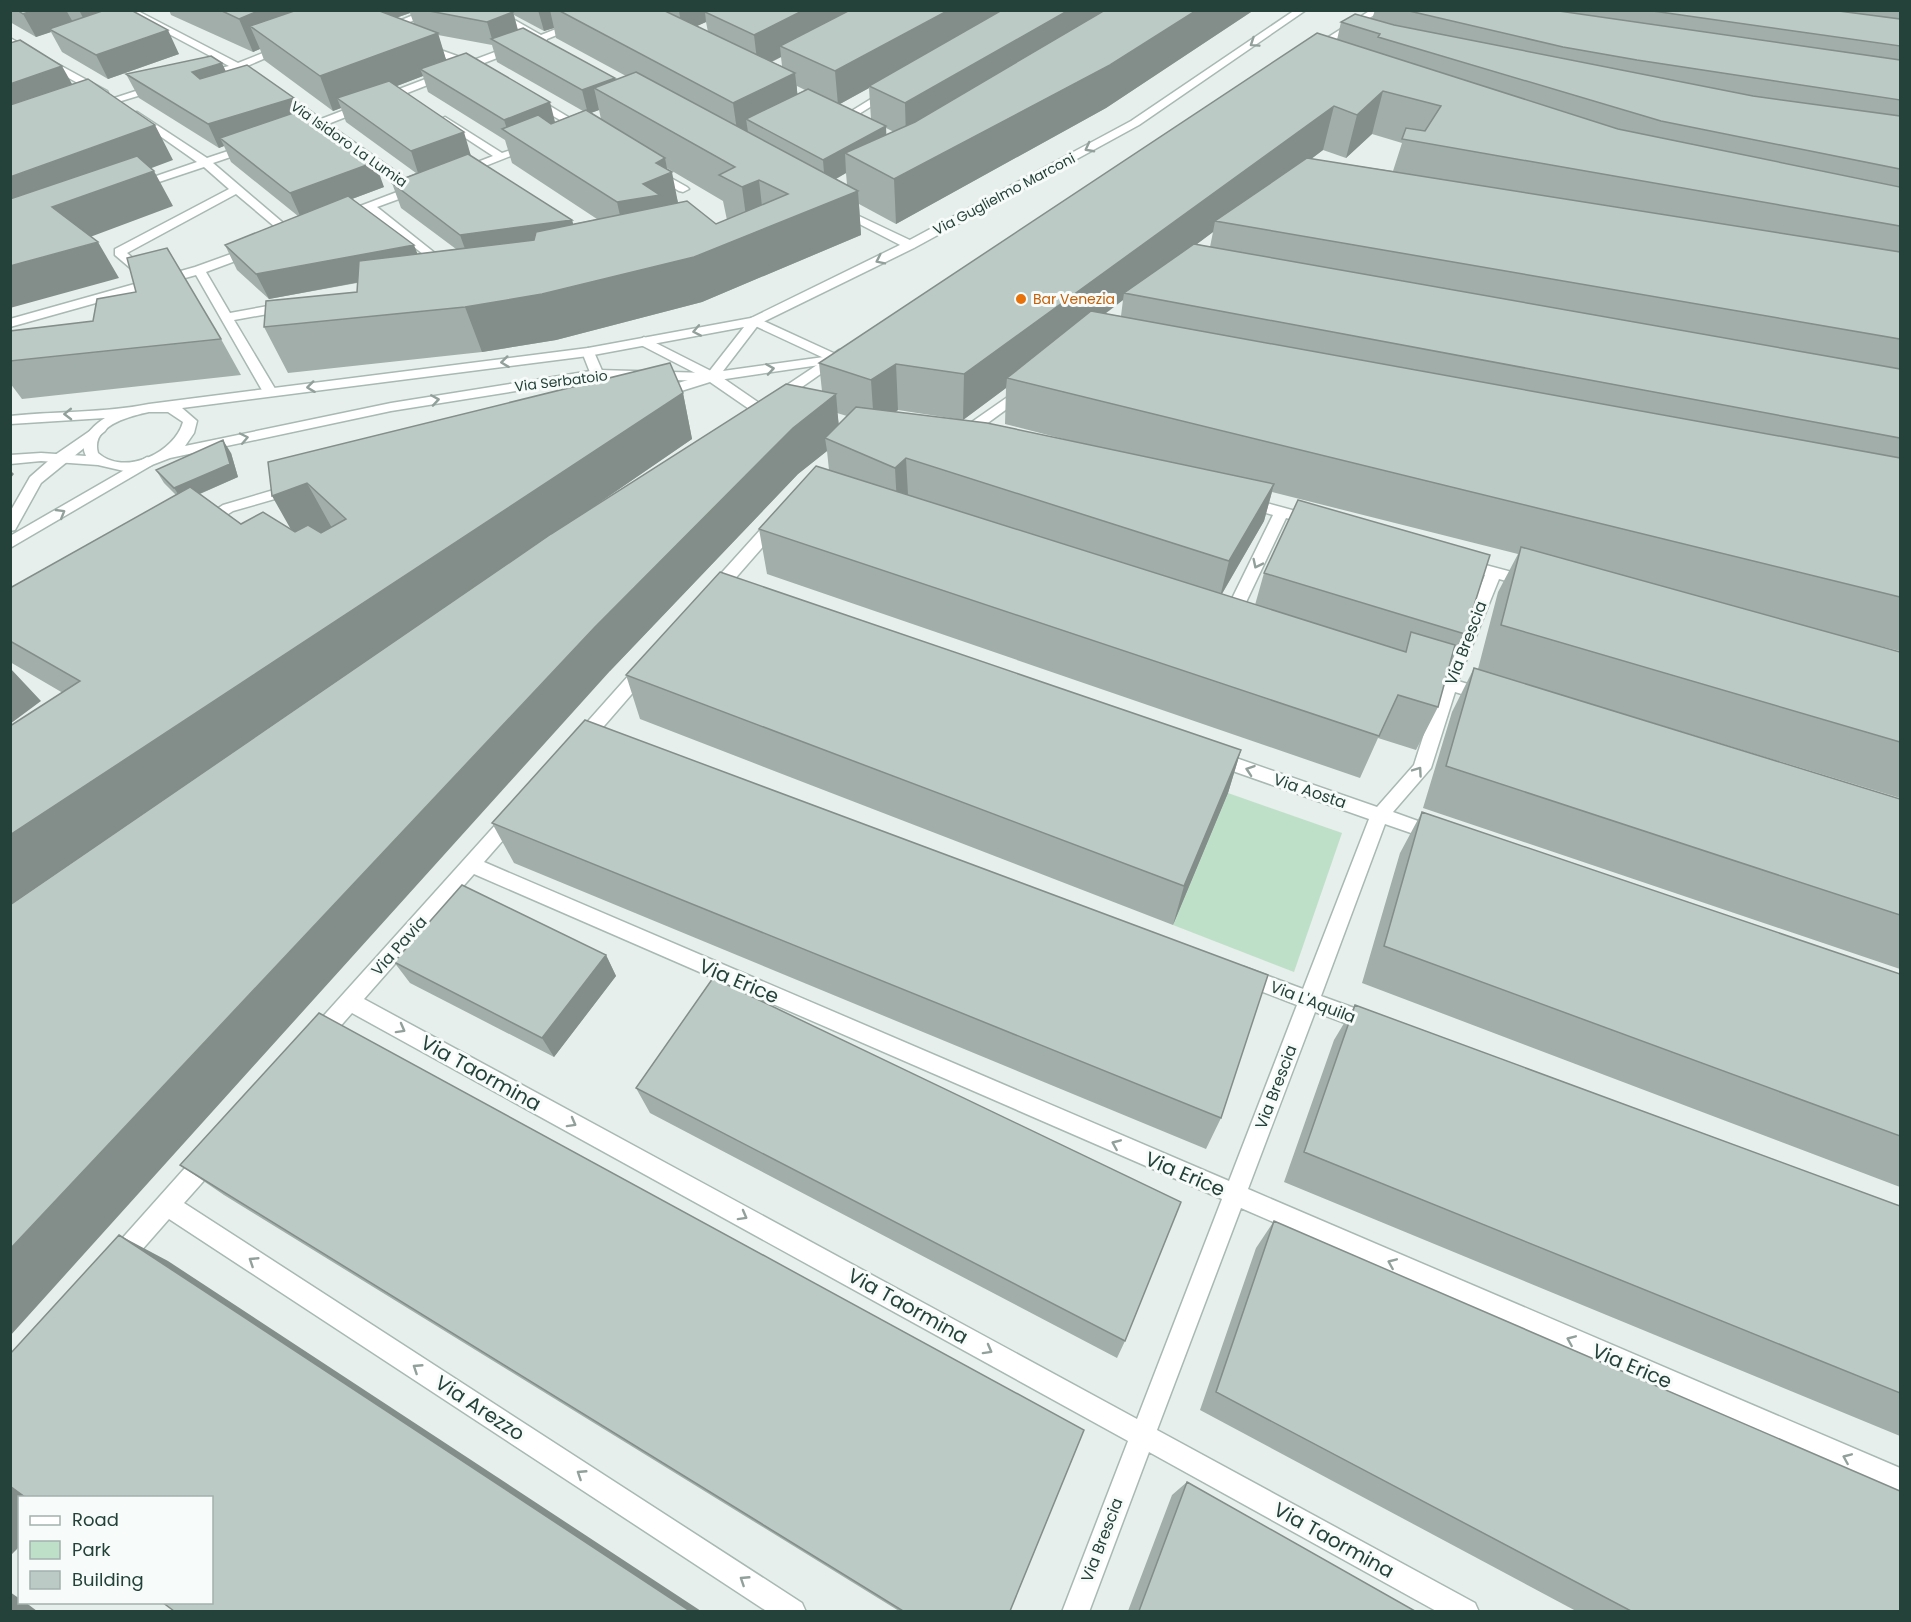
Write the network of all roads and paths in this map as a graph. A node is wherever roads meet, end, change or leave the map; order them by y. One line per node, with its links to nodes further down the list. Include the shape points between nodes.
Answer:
1 (128, 10): 14 (street)
2 (436, 10): 13 (street, via 376,29)
3 (489, 10): 10 (street)
4 (1302, 10): 42 (street, Via Guglielmo Marconi, one-way to 42, via 1135,123)
5 (1378, 10): 7 (street)
6 (619, 12): 10 (street)
7 (1363, 20): 8 (street); 12 (street, via 1328,45)
8 (1384, 23)
9 (10, 41): 20 (street, via 43,64)
10 (545, 41): 13 (street)
11 (302, 42): 14 (street)
12 (1303, 55)
13 (476, 68): 24 (street)
14 (242, 69): 15 (street)
15 (192, 78)
16 (170, 84): 20 (street)
17 (266, 85): 24 (street, Via Isidoro La Lumia)
18 (902, 85): 23 (street)
19 (521, 93): 26 (street, via 588,129)
20 (113, 99): 21 (street); 30 (street)
21 (82, 110)
22 (433, 112): 29 (street)
23 (842, 120)
24 (322, 123): 25 (street); 37 (street, Via Isidoro La Lumia)
25 (290, 134)
26 (561, 135)
27 (541, 143): 29 (street)
28 (258, 144): 30 (street)
29 (501, 158): 32 (street, via 489,167)
30 (205, 162): 34 (street); 35 (street)
31 (642, 165): 36 (street)
32 (454, 175)
33 (434, 182): 37 (street)
34 (129, 188)
35 (237, 189): 41 (street); 46 (street, via 119,252)
36 (683, 189)
37 (414, 190): 38 (street)
38 (369, 206): 40 (street); 45 (street)
39 (831, 206): 42 (street)
40 (336, 219)
41 (292, 235)
42 (910, 245): 49 (street, Via Guglielmo Marconi, one-way to 49)
43 (261, 247): 44 (street)
44 (199, 270): 46 (street); 48 (street)
45 (451, 278)
46 (154, 282): 50 (street)
47 (307, 303): 48 (street)
48 (227, 317): 58 (street)
49 (755, 321): 51 (street, Via Serbatoio, one-way to 51); 54 (street); 56 (street, Via Guglielmo Marconi)
50 (10, 324)
51 (644, 341): 53 (street, Via Serbatoio); 56 (street)
52 (855, 346): 54 (street)
53 (588, 352): 55 (street); 58 (street, Via Serbatoio, one-way to 58)
54 (835, 359): 56 (street, one-way to 54); 63 (street)
55 (597, 374): 56 (street, Via Serbatoio); 61 (street); 68 (street, Via Serbatoio, one-way to 55, via 391,407)
56 (712, 377): 59 (street); 63 (street)
57 (1038, 380): 67 (street, via 956,436)
58 (270, 392): 60 (street, Via Serbatoio)
59 (645, 398)
60 (158, 407): 62 (street, Via Serbatoio); 68 (street, via 182,412 190,421 190,432 182,444)
61 (611, 408)
62 (127, 413): 65 (street, one-way to 65); 66 (street)
63 (755, 414): 64 (street)
64 (792, 417)
65 (10, 420)
66 (100, 428): 69 (street); 71 (street, via 89,447)
67 (983, 440)
68 (166, 454): 72 (street)
69 (60, 458): 70 (street); 71 (street); 78 (street, via 35,480)
70 (10, 460)
71 (100, 461): 72 (street, via 113,465)
72 (147, 462): 80 (street, one-way to 72)
73 (313, 484): 79 (street, via 228,508)
74 (1227, 498): 76 (street)
75 (786, 511): 84 (street)
76 (1282, 512): 77 (street); 87 (street, one-way to 87)
77 (1327, 524)
78 (10, 526)
79 (187, 532)
80 (10, 543)
81 (1449, 560): 82 (street)
82 (1494, 572): 83 (street); 90 (street, Via Brescia)
83 (1539, 584)
84 (719, 586): 85 (street); 86 (street)
85 (742, 594)
86 (703, 604)
87 (1230, 618)
88 (655, 657): 92 (street)
89 (1406, 670): 90 (street)
90 (1449, 683): 91 (street); 97 (street, Via Brescia, one-way to 90, via 1422,768)
91 (1506, 701)
92 (591, 729): 93 (street); 95 (street)
93 (614, 737)
94 (1201, 753): 97 (street, Via Aosta, one-way to 94)
95 (569, 754)
96 (524, 805): 99 (street, Via Pavia)
97 (1380, 815): 98 (street, Via Aosta); 101 (street, Via Brescia)
98 (1448, 839)
99 (471, 864): 102 (street, Via Pavia); 106 (street, Via Erice, one-way to 99)
100 (1231, 971): 101 (street, Via L'Aquila)
101 (1309, 1000): 103 (street, Via L'Aquila); 106 (street, Via Brescia)
102 (349, 1001): 104 (street, Via Pavia); 109 (street, Via Taormina, one-way to 109)
103 (1387, 1030)
104 (302, 1054)
105 (222, 1143): 107 (street)
106 (1234, 1195): 109 (street, Via Brescia); 110 (street, Via Erice, one-way to 106)
107 (167, 1205): 108 (street); 111 (street, Via Arezzo, one-way to 107)
108 (104, 1275)
109 (1142, 1435): 112 (street, Via Brescia); 113 (street, Via Taormina)
110 (1900, 1481)
111 (793, 1611)
112 (1075, 1611)
113 (1466, 1611)

